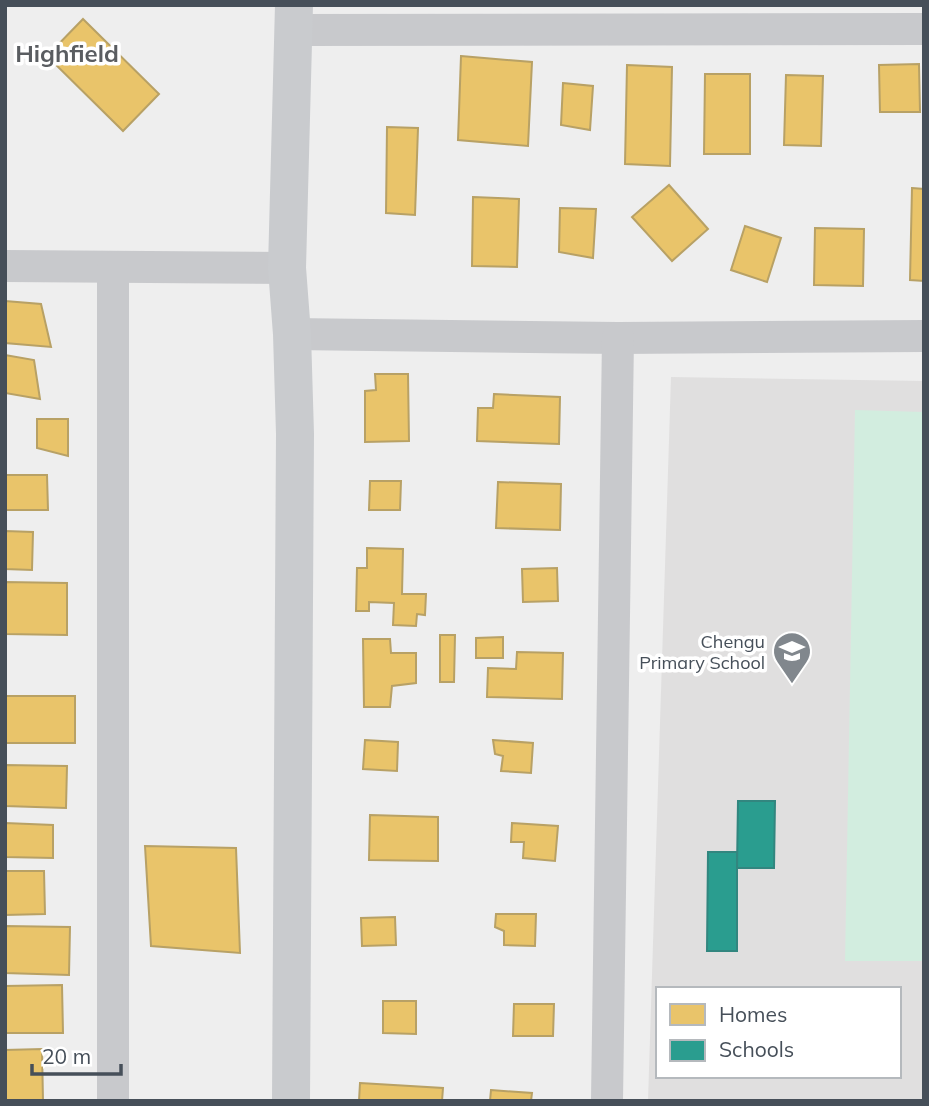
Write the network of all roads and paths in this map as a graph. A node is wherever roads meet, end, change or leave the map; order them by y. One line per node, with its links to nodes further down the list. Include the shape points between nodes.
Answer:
1 (294, 18): 2 (street); 5 (street)
2 (924, 29)
3 (5, 266): 4 (street)
4 (113, 268): 5 (street); 9 (street)
5 (287, 268): 6 (street)
6 (292, 334): 8 (street); 10 (street)
7 (924, 337): 8 (street)
8 (618, 338): 11 (street)
9 (113, 1101)
10 (291, 1101)
11 (607, 1101)

